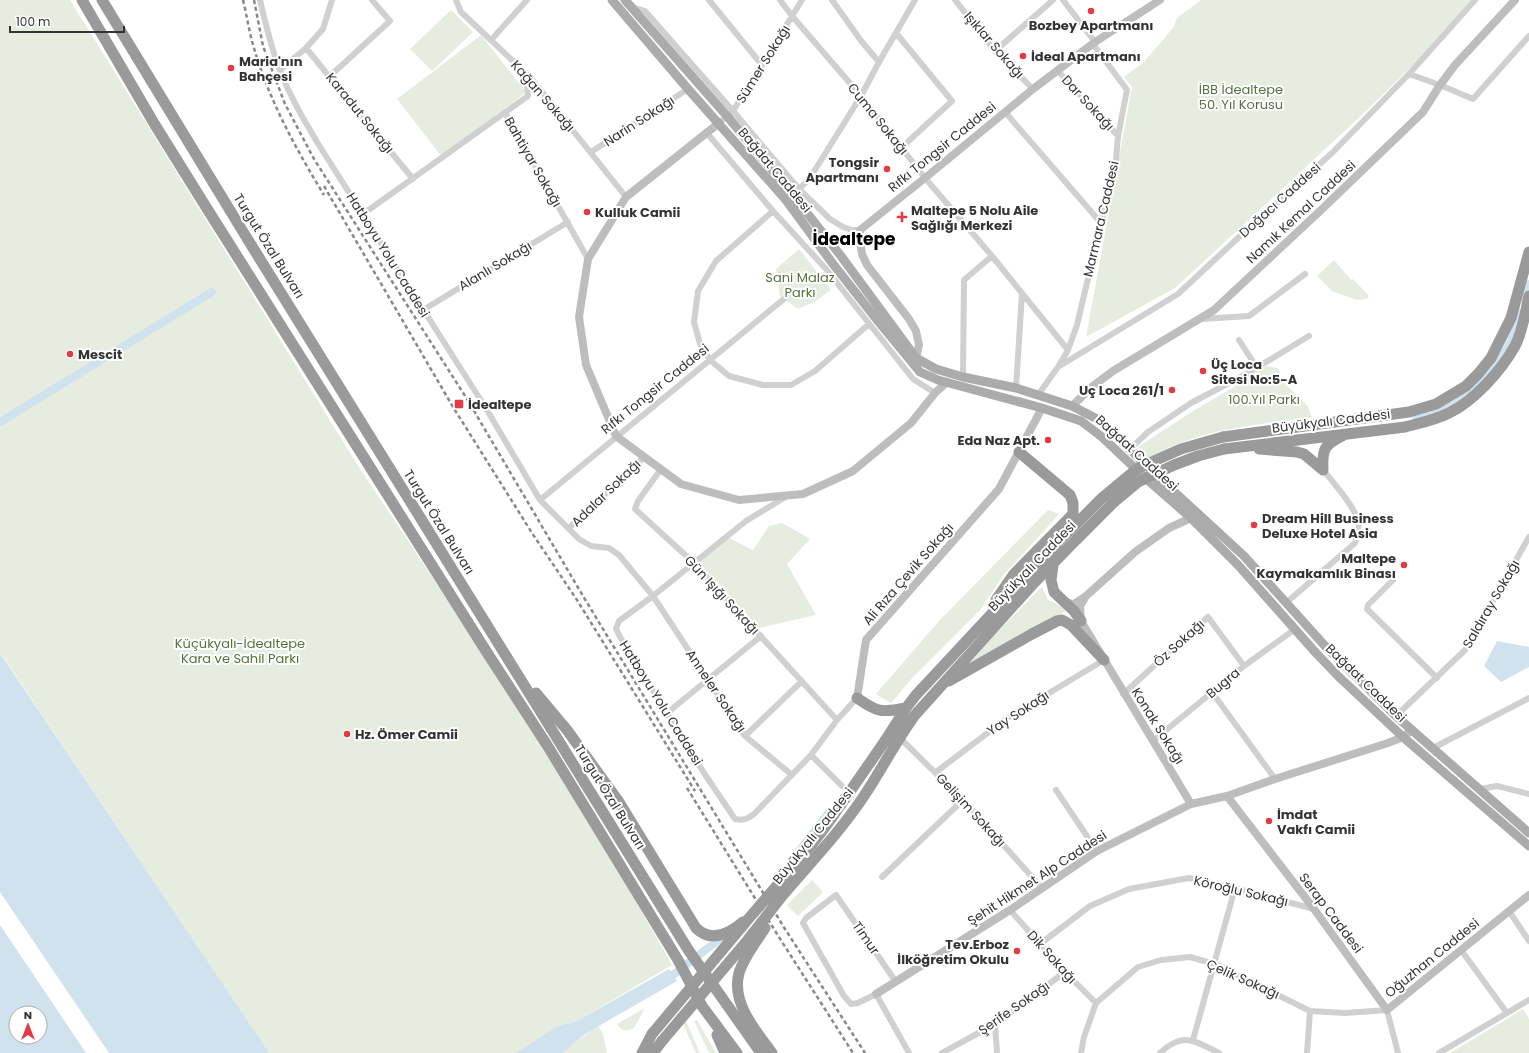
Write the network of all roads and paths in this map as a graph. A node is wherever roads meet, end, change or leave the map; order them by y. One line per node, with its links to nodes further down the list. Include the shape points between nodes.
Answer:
1 (82, 0): 162 (highway, Turgut Özal Bulvarı, via 185,174 547,745 678,960)
2 (102, 0): 21 (highway, Turgut Özal Bulvarı)
3 (260, 0): 33 (street, Hatboyu Yolu Caddesi, via 268,36)
4 (332, 0): 29 (street, via 323,29)
5 (456, 0): 27 (street, Kağan Sokağı, via 461,12)
6 (527, 0): 27 (street)
7 (612, 0): 24 (main road, Bağdat Caddesi)
8 (709, 0): 32 (street)
9 (780, 0): 22 (street, Cuma Sokağı)
10 (802, 0): 22 (street, Sümer Sokağı)
11 (832, 0): 31 (street)
12 (915, 0): 25 (street)
13 (955, 0): 30 (street, Işıklar Sokağı)
14 (1053, 0): 30 (street)
15 (1063, 0): 28 (street, Marmara Caddesi)
16 (1160, 0): 28 (street, Rıfkı Tongsir Caddesi)
17 (1475, 0): 36 (street, Doğacı Caddesi)
18 (1515, 0): 38 (street, Namık Kemal Caddesi)
19 (376, 1): 37 (street, via 390,21)
20 (628, 3): 23 (main road, Bağdat Caddesi); 44 (street, via 645,11)
21 (108, 5): 108 (highway, Turgut Özal Bulvarı, via 249,241)
22 (792, 16): 32 (street, Sümer Sokağı); 41 (street, Cuma Sokağı)
23 (646, 24): 24 (street); 44 (main road, Bağdat Caddesi)
24 (638, 31): 39 (main road, Bağdat Caddesi)
25 (896, 33): 31 (street); 48 (street, via 952,100)
26 (1529, 36): 38 (street, via 1473,99)
27 (491, 40): 35 (street, Kağan Sokağı)
28 (1094, 43): 34 (street, Rıfkı Tongsir Caddesi); 47 (street, Marmara Caddesi, via 1127,90)
29 (306, 48): 33 (street); 37 (street, Karadut Sokağı)
30 (995, 51): 40 (street, Işıklar Sokağı)
31 (878, 62): 41 (street)
32 (762, 65): 44 (street, Sümer Sokağı)
33 (280, 70): 55 (street, Hatboyu Yolu Caddesi, via 292,99)
34 (1057, 70): 40 (street, Rıfkı Tongsir Caddesi); 47 (street, Dar Sokağı)
35 (526, 74): 42 (street, via 528,96); 49 (street, Kağan Sokağı)
36 (1409, 74): 38 (street); 74 (street, Doğacı Caddesi, via 1332,153 1178,294)
37 (330, 76): 51 (street, Karadut Sokağı)
38 (1440, 85): 67 (street, Namık Kemal Caddesi, via 1423,112 1214,310)
39 (688, 89): 45 (main road, Bağdat Caddesi); 49 (street, Narin Sokağı)
40 (1033, 89): 43 (street, Rıfkı Tongsir Caddesi)
41 (861, 96): 48 (street, Cuma Sokağı); 52 (street, via 810,178)
42 (505, 112): 51 (street, Bahtiyar Sokağı); 56 (street, Bahtiyar Sokağı)
43 (1005, 112): 50 (street, Rıfkı Tongsir Caddesi); 57 (street)
44 (730, 113): 45 (street, Sümer Sokağı); 52 (street); 72 (main road, Bağdat Caddesi)
45 (718, 123): 46 (street); 77 (main road, Bağdat Caddesi, via 786,200 869,310 920,372)
46 (706, 132): 53 (street); 54 (street)
47 (1118, 136): 57 (street, Marmara Caddesi, via 1116,160)
48 (901, 148): 50 (street, Cuma Sokağı)
49 (591, 152): 53 (street, Kağan Sokağı)
50 (925, 178): 58 (street, Rıfkı Tongsir Caddesi); 60 (street, Cuma Sokağı)
51 (413, 179): 55 (street, Bahtiyar Sokağı)
52 (799, 189): 58 (street, via 830,219 843,227)
53 (626, 197): 61 (street)
54 (773, 211): 68 (street, via 826,269); 73 (street, via 716,261 698,291 694,322 700,344)
55 (363, 214): 66 (street, Hatboyu Yolu Caddesi)
56 (568, 222): 61 (street, Bahtiyar Sokağı); 66 (street, Alanlı Sokağı)
57 (1101, 223): 71 (street, Marmara Caddesi)
58 (860, 230): 72 (street, via 862,254 867,265 916,331 919,345)
59 (1529, 252): 103 (highway, Büyükyalı Caddesi, bridge, via 1511,318 1491,358 1466,386 1436,404 1409,412 1223,437 1181,449 1138,468 1102,498)
60 (992, 256): 63 (street, Cuma Sokağı); 76 (street, via 964,280)
61 (588, 258): 84 (street, via 579,317 586,365)
62 (1305, 274): 67 (street, via 1249,316)
63 (1022, 293): 71 (street, Cuma Sokağı); 78 (street)
64 (1529, 296): 83 (highway, Büyükyalı Caddesi, via 1515,346 1493,377 1466,401 1450,413 1432,420)
65 (785, 298): 73 (street, Rıfkı Tongsir Caddesi)
66 (423, 310): 92 (street, Hatboyu Yolu Caddesi, via 487,410)
67 (1198, 319): 81 (street, Namık Kemal Caddesi, via 1113,371)
68 (869, 324): 73 (street, via 815,371 791,385 763,385 729,376); 79 (street, via 913,379)
69 (1309, 336): 75 (street)
70 (1239, 340): 75 (street)
71 (1068, 350): 74 (street, Marmara Caddesi)
72 (916, 358): 76 (main road, Bağdat Caddesi, via 936,369)
73 (710, 360): 84 (street, Rıfkı Tongsir Caddesi)
74 (1058, 367): 80 (street, Marmara Caddesi)
75 (1257, 368): 85 (street, via 1191,403 1148,432)
76 (964, 378): 78 (main road, Bağdat Caddesi)
77 (947, 382): 79 (street); 82 (main road, Bağdat Caddesi)
78 (1016, 388): 80 (main road, Bağdat Caddesi)
79 (935, 393): 91 (street, via 911,423 853,471 803,494)
80 (1038, 395): 81 (main road, Bağdat Caddesi)
81 (1072, 406): 85 (main road, Bağdat Caddesi, via 1101,421)
82 (1042, 408): 87 (street, Ali Rıza Çevik Sokağı); 93 (main road, Bağdat Caddesi, via 1081,421)
83 (1348, 433): 86 (highway, Büyükyalı Caddesi); 90 (highway, via 1330,442 1323,451)
84 (616, 436): 88 (street); 92 (street, Rıfkı Tongsir Caddesi)
85 (1130, 449): 101 (main road, Bağdat Caddesi, via 1244,556)
86 (1224, 449): 90 (highway, via 1297,452 1304,454); 97 (highway, Büyükyalı Caddesi, bridge, via 1186,460 1138,482 1114,502)
87 (1019, 452): 103 (highway, via 1070,495 1073,514 1014,574); 116 (street, Ali Rıza Çevik Sokağı, via 999,489 866,640)
88 (644, 457): 89 (street); 94 (street, Adalar Sokağı)
89 (661, 469): 91 (street, via 681,484 739,500); 96 (street, Gün Işığı Sokağı, via 635,509)
90 (1323, 470): 101 (street, via 1355,512 1358,533 1355,543)
91 (789, 496): 96 (street, via 746,521)
92 (540, 500): 94 (street, Hatboyu Yolu Caddesi)
93 (1191, 518): 100 (street, via 1169,528 1135,552); 105 (main road, Bağdat Caddesi, via 1238,565)
94 (569, 528): 99 (street, Anneler Sokağı, via 579,539 591,546 609,548 619,555)
95 (1529, 537): 110 (street, Saldıray Sokağı, via 1465,650)
96 (693, 562): 99 (street); 106 (street, Gün Işığı Sokağı)
97 (1052, 565): 102 (highway, via 1051,585 1054,592); 113 (highway, Büyükyalı Caddesi)
98 (1394, 580): 110 (street, via 1367,608)
99 (653, 596): 111 (street, Anneler Sokağı); 119 (street, Hatboyu Yolu Caddesi, via 619,621 616,629)
100 (1086, 596): 102 (street, via 1074,604); 104 (street, via 1080,606)
101 (1286, 603): 120 (main road, Bağdat Caddesi, via 1326,647)
102 (1067, 604): 104 (highway)
103 (989, 615): 118 (highway, Büyükyalı Caddesi)
104 (1081, 621): 107 (street, Konak Sokağı)
105 (1295, 629): 109 (street, Bugra); 125 (main road, Bağdat Caddesi, via 1338,676)
106 (761, 636): 111 (street); 112 (street, Gün Işığı Sokağı)
107 (1104, 660): 113 (highway, via 1071,625 1062,620); 115 (street, Konak Sokağı); 130 (street, Yay Sokağı, via 1006,719)
108 (510, 662): 151 (highway, bridge, via 567,730 619,802 696,928 701,933 714,937 733,930); 172 (highway, Turgut Özal Bulvarı, via 689,951)
109 (1244, 666): 114 (street, Bugra); 115 (street, Öz Sokağı, via 1208,617)
110 (1436, 678): 120 (street, Saldıray Sokağı)
111 (708, 680): 119 (street); 124 (street, Anneler Sokağı)
112 (802, 680): 121 (street, Gün Işığı Sokağı); 124 (street)
113 (942, 685): 123 (highway, Büyükyalı Caddesi)
114 (1212, 692): 126 (street, Bugra); 132 (street)
115 (1123, 694): 126 (street, Konak Sokağı)
116 (857, 698): 118 (highway, via 874,710 888,712); 121 (street)
117 (1529, 698): 128 (street)
118 (906, 708): 127 (highway, Büyükyalı Caddesi)
119 (667, 713): 131 (street, Hatboyu Yolu Caddesi, via 735,819 747,819)
120 (1396, 716): 122 (main road, Bağdat Caddesi)
121 (837, 720): 129 (street)
122 (1412, 730): 125 (street, Şehit Hikmet Alp Caddesi); 128 (main road, Bağdat Caddesi)
123 (902, 733): 127 (highway, Büyükyalı Caddesi); 130 (street, Gelişim Sokağı, via 903,741)
124 (745, 736): 131 (street, Anneler Sokağı)
125 (1403, 737): 132 (street, Şehit Hikmet Alp Caddesi); 141 (main road, Bağdat Caddesi)
126 (1154, 740): 139 (street, Konak Sokağı)
127 (889, 745): 147 (highway, Büyükyalı Caddesi, via 864,795 842,826); 151 (highway, Büyükyalı Caddesi, bridge)
128 (1433, 748): 134 (main road, Bağdat Caddesi)
129 (811, 755): 131 (street); 133 (street)
130 (936, 772): 138 (street, Gelişim Sokağı)
131 (792, 775)
132 (1275, 779): 137 (street, Şehit Hikmet Alp Caddesi)
133 (842, 786)
134 (1480, 789): 136 (street, via 1497,786); 140 (main road, Bağdat Caddesi)
135 (1056, 790): 142 (street)
136 (1529, 794)
137 (1227, 796): 139 (street, Şehit Hikmet Alp Caddesi); 148 (street, Serap Caddesi)
138 (963, 800): 143 (street); 144 (street, Gelişim Sokağı)
139 (1191, 804): 142 (street, Şehit Hikmet Alp Caddesi)
140 (1529, 833)
141 (1529, 846)
142 (1097, 851): 144 (street, Şehit Hikmet Alp Caddesi)
143 (882, 877)
144 (1042, 888): 149 (street, Şehit Hikmet Alp Caddesi)
145 (1235, 888): 148 (street, Köroğlu Sokağı); 153 (street, Köroğlu Sokağı, via 1189,878 1129,889 1090,906); 155 (street)
146 (1529, 895): 150 (street, Oğuzhan Caddesi)
147 (782, 896): 169 (highway, Büyükyalı Caddesi, bridge); 173 (highway, bridge, via 739,974 738,993 742,1007)
148 (1314, 909): 163 (street, Serap Caddesi)
149 (1010, 910): 153 (street, Dik Sokağı); 157 (street, Şehit Hikmet Alp Caddesi)
150 (1509, 911): 152 (street); 154 (street, Oğuzhan Caddesi)
151 (750, 917): 168 (highway, bridge, via 652,1034)
152 (1529, 941)
153 (1040, 944): 156 (street, Dik Sokağı)
154 (1461, 950): 163 (street, Oğuzhan Caddesi); 165 (street)
155 (1214, 964): 161 (street, Çelik Sokağı, via 1190,958 1151,962 1138,967); 164 (street, Çelik Sokağı); 167 (street)
156 (1065, 972): 161 (street, Dik Sokağı); 166 (street, Şerife Sokağı)
157 (896, 982): 158 (street, Şehit Hikmet Alp Caddesi); 159 (street, Timur, via 836,895 803,923)
158 (876, 994): 159 (street, Şehit Hikmet Alp Caddesi, via 851,1004); 174 (street)
159 (844, 996)
160 (1529, 1000): 165 (street)
161 (1096, 1003): 177 (street, Çelik Sokağı)
162 (702, 1006): 170 (highway); 171 (highway, Turgut Özal Bulvarı)
163 (1387, 1010): 164 (street, Oğuzhan Caddesi, via 1345,1013); 181 (street, Serap Caddesi)
164 (1310, 1011): 180 (street)
165 (1508, 1013): 182 (street)
166 (995, 1024): 175 (street, Şerife Sokağı); 176 (street)
167 (1193, 1040): 178 (street, via 1168,1045); 179 (street)
168 (642, 1053)
169 (653, 1053)
170 (725, 1053)
171 (736, 1053)
172 (761, 1053)
173 (772, 1053)
174 (909, 1053)
175 (942, 1053)
176 (998, 1053)
177 (1081, 1053)
178 (1160, 1053)
179 (1220, 1053)
180 (1307, 1053)
181 (1398, 1053)
182 (1439, 1053)

